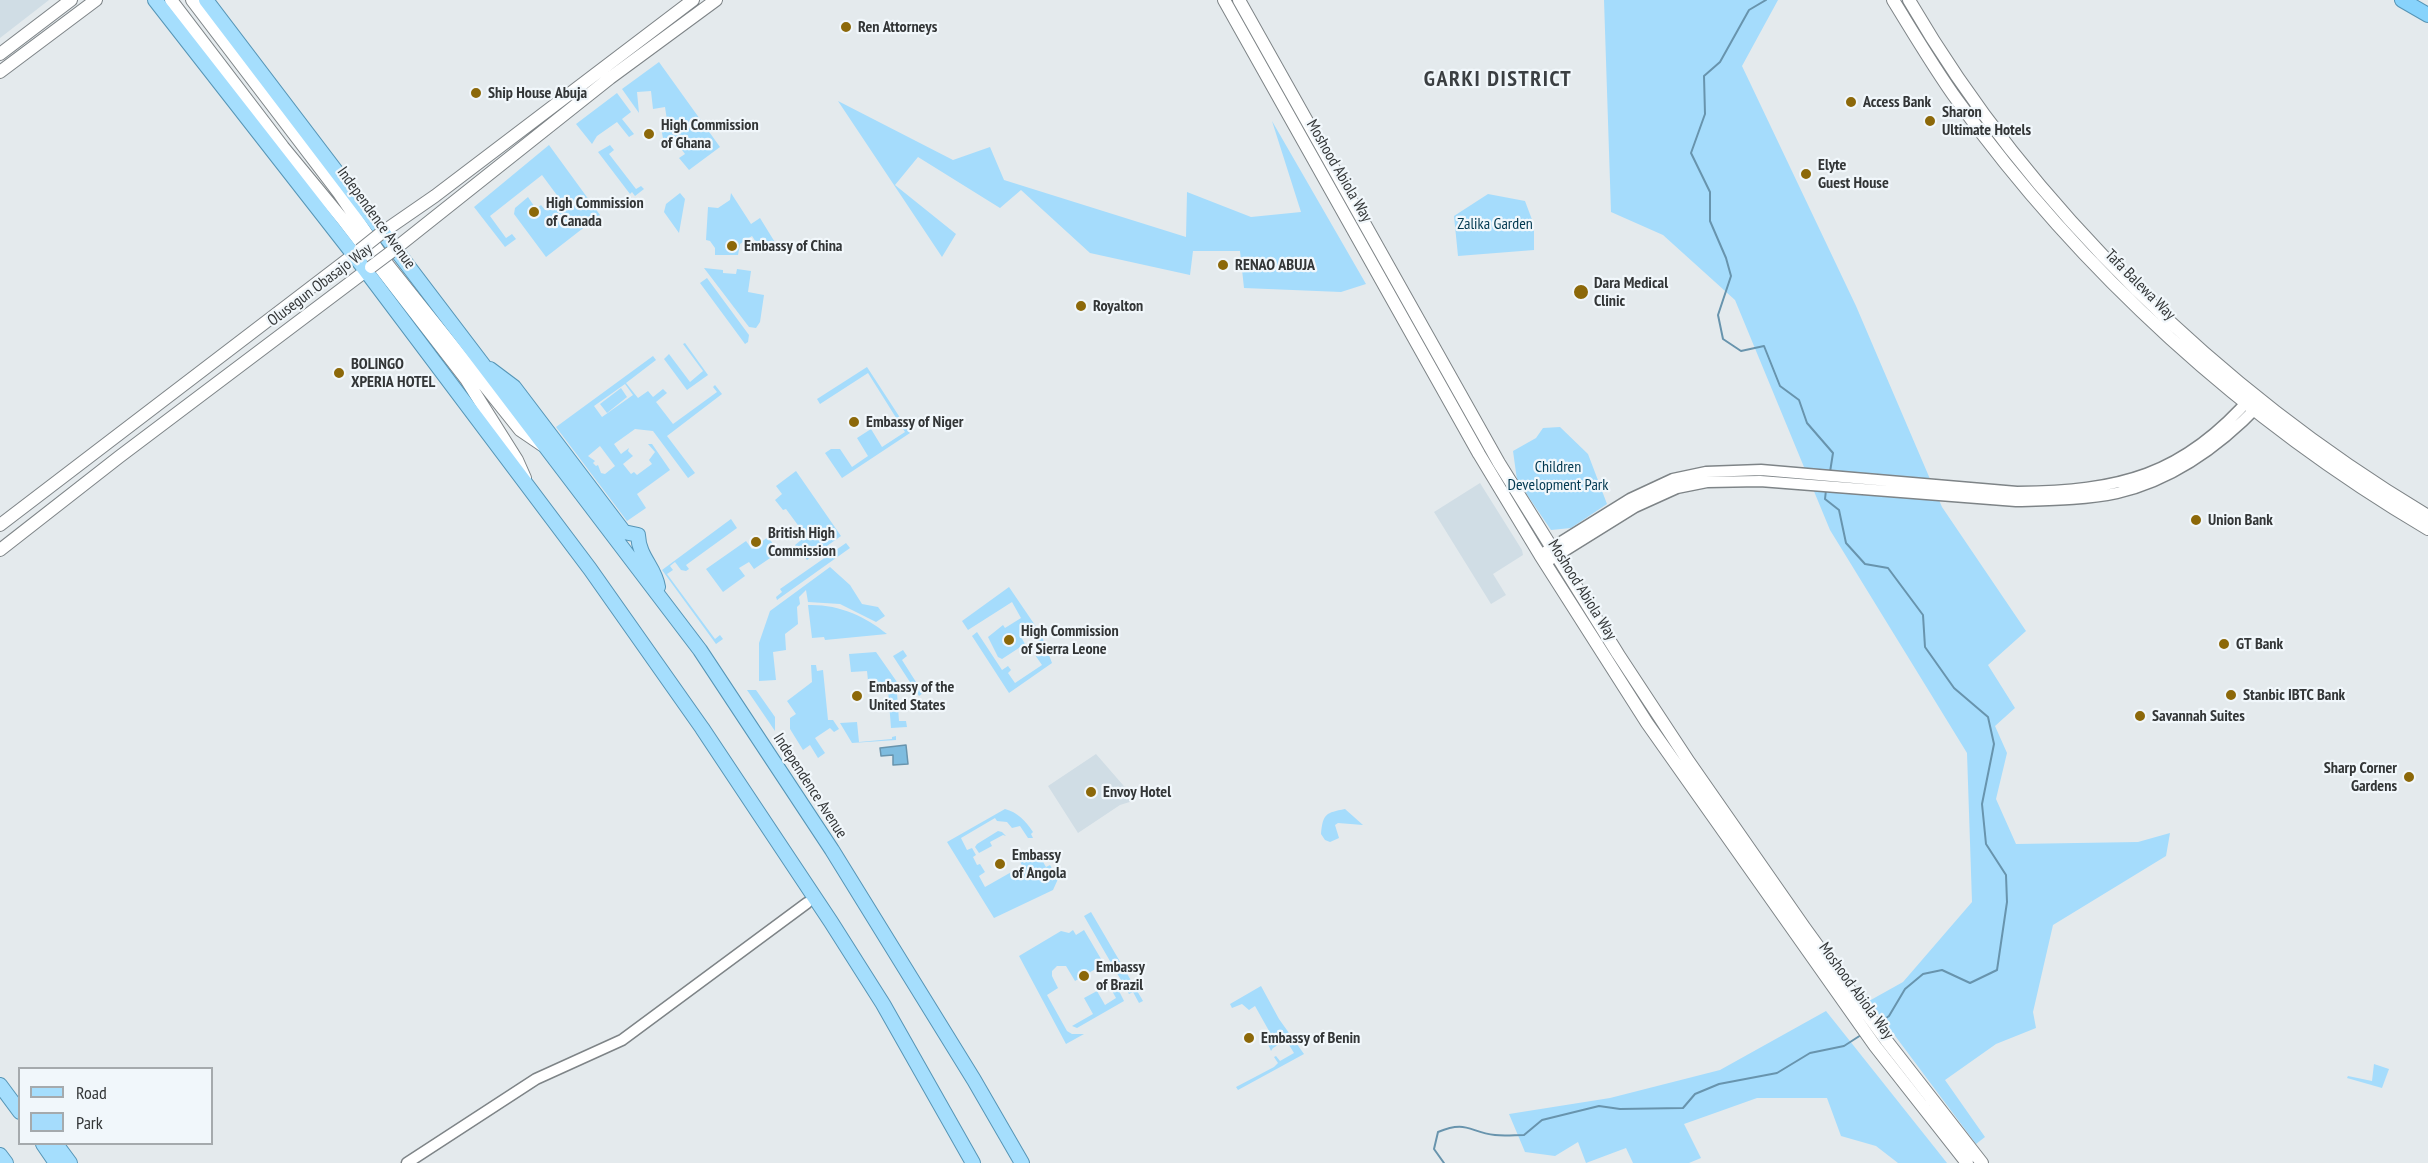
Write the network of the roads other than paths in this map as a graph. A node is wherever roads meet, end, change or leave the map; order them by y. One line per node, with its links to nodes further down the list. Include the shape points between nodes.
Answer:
1 (71, 0): 15 (main road)
2 (96, 0): 17 (main road)
3 (155, 0): 22 (main road, Independence Avenue)
4 (171, 0): 28 (main road, Independence Avenue, via 466,380 517,460)
5 (192, 0): 27 (main road, Independence Avenue, via 339,193 388,265 520,430)
6 (206, 0): 20 (main road, Independence Avenue)
7 (693, 0): 16 (main road, Olusegun Obasajo Way)
8 (716, 0): 16 (main road, Olusegun Obasajo Way)
9 (1224, 0): 33 (main road, Moshood Abiola Way, via 1479,454)
10 (1239, 0): 33 (main road, Moshood Abiola Way)
11 (1893, 0): 26 (main road, Tafa Balewa Way, via 1958,101 2044,209 2140,310)
12 (1909, 0): 25 (main road, Tafa Balewa Way, via 1968,92 2055,202 2165,318)
13 (2402, 0): 14 (highway)
14 (2428, 15)
15 (0, 54)
16 (629, 56): 18 (main road, Olusegun Obasajo Way); 19 (main road, Olusegun Obasajo Way)
17 (0, 72)
18 (435, 196): 19 (main road); 20 (main road, Olusegun Obasajo Way)
19 (444, 209): 21 (main road, Olusegun Obasajo Way)
20 (381, 234): 21 (main road, Independence Avenue); 22 (main road, Olusegun Obasajo Way, bridge)
21 (393, 250): 23 (main road, Olusegun Obasajo Way, bridge); 24 (main road, Independence Avenue)
22 (357, 253): 23 (main road, Independence Avenue); 30 (main road, Olusegun Obasajo Way)
23 (368, 269): 28 (main road, Independence Avenue); 32 (main road, Olusegun Obasajo Way)
24 (480, 363): 27 (main road, Independence Avenue); 34 (main road, via 514,387 624,532 638,536 641,552 656,577)
25 (2258, 398): 26 (street); 29 (main road, Tafa Balewa Way)
26 (2250, 407): 31 (main road, Tafa Balewa Way, via 2337,471); 33 (street, via 2184,456 2113,485 2017,492 1887,487 1794,478 1707,482 1677,489 1635,507)
27 (543, 445): 34 (main road, Independence Avenue)
28 (531, 490): 46 (main road, Independence Avenue, via 682,700 809,887)
29 (2428, 516)
30 (0, 525)
31 (2428, 529)
32 (0, 550)
33 (1548, 556): 36 (main road, Moshood Abiola Way, via 1681,772)
34 (659, 595): 47 (main road, Independence Avenue, via 700,650 832,850)
35 (807, 903): 45 (street, via 621,1040 536,1079)
36 (1881, 1043): 48 (main road, Moshood Abiola Way); 49 (main road, Moshood Abiola Way)
37 (0, 1085): 38 (main road)
38 (18, 1109)
39 (43, 1145): 43 (main road)
40 (57, 1145): 44 (main road)
41 (0, 1155): 42 (main road)
42 (6, 1163)
43 (56, 1163)
44 (70, 1163)
45 (407, 1163)
46 (973, 1163)
47 (1022, 1163)
48 (1967, 1163)
49 (1982, 1163)

